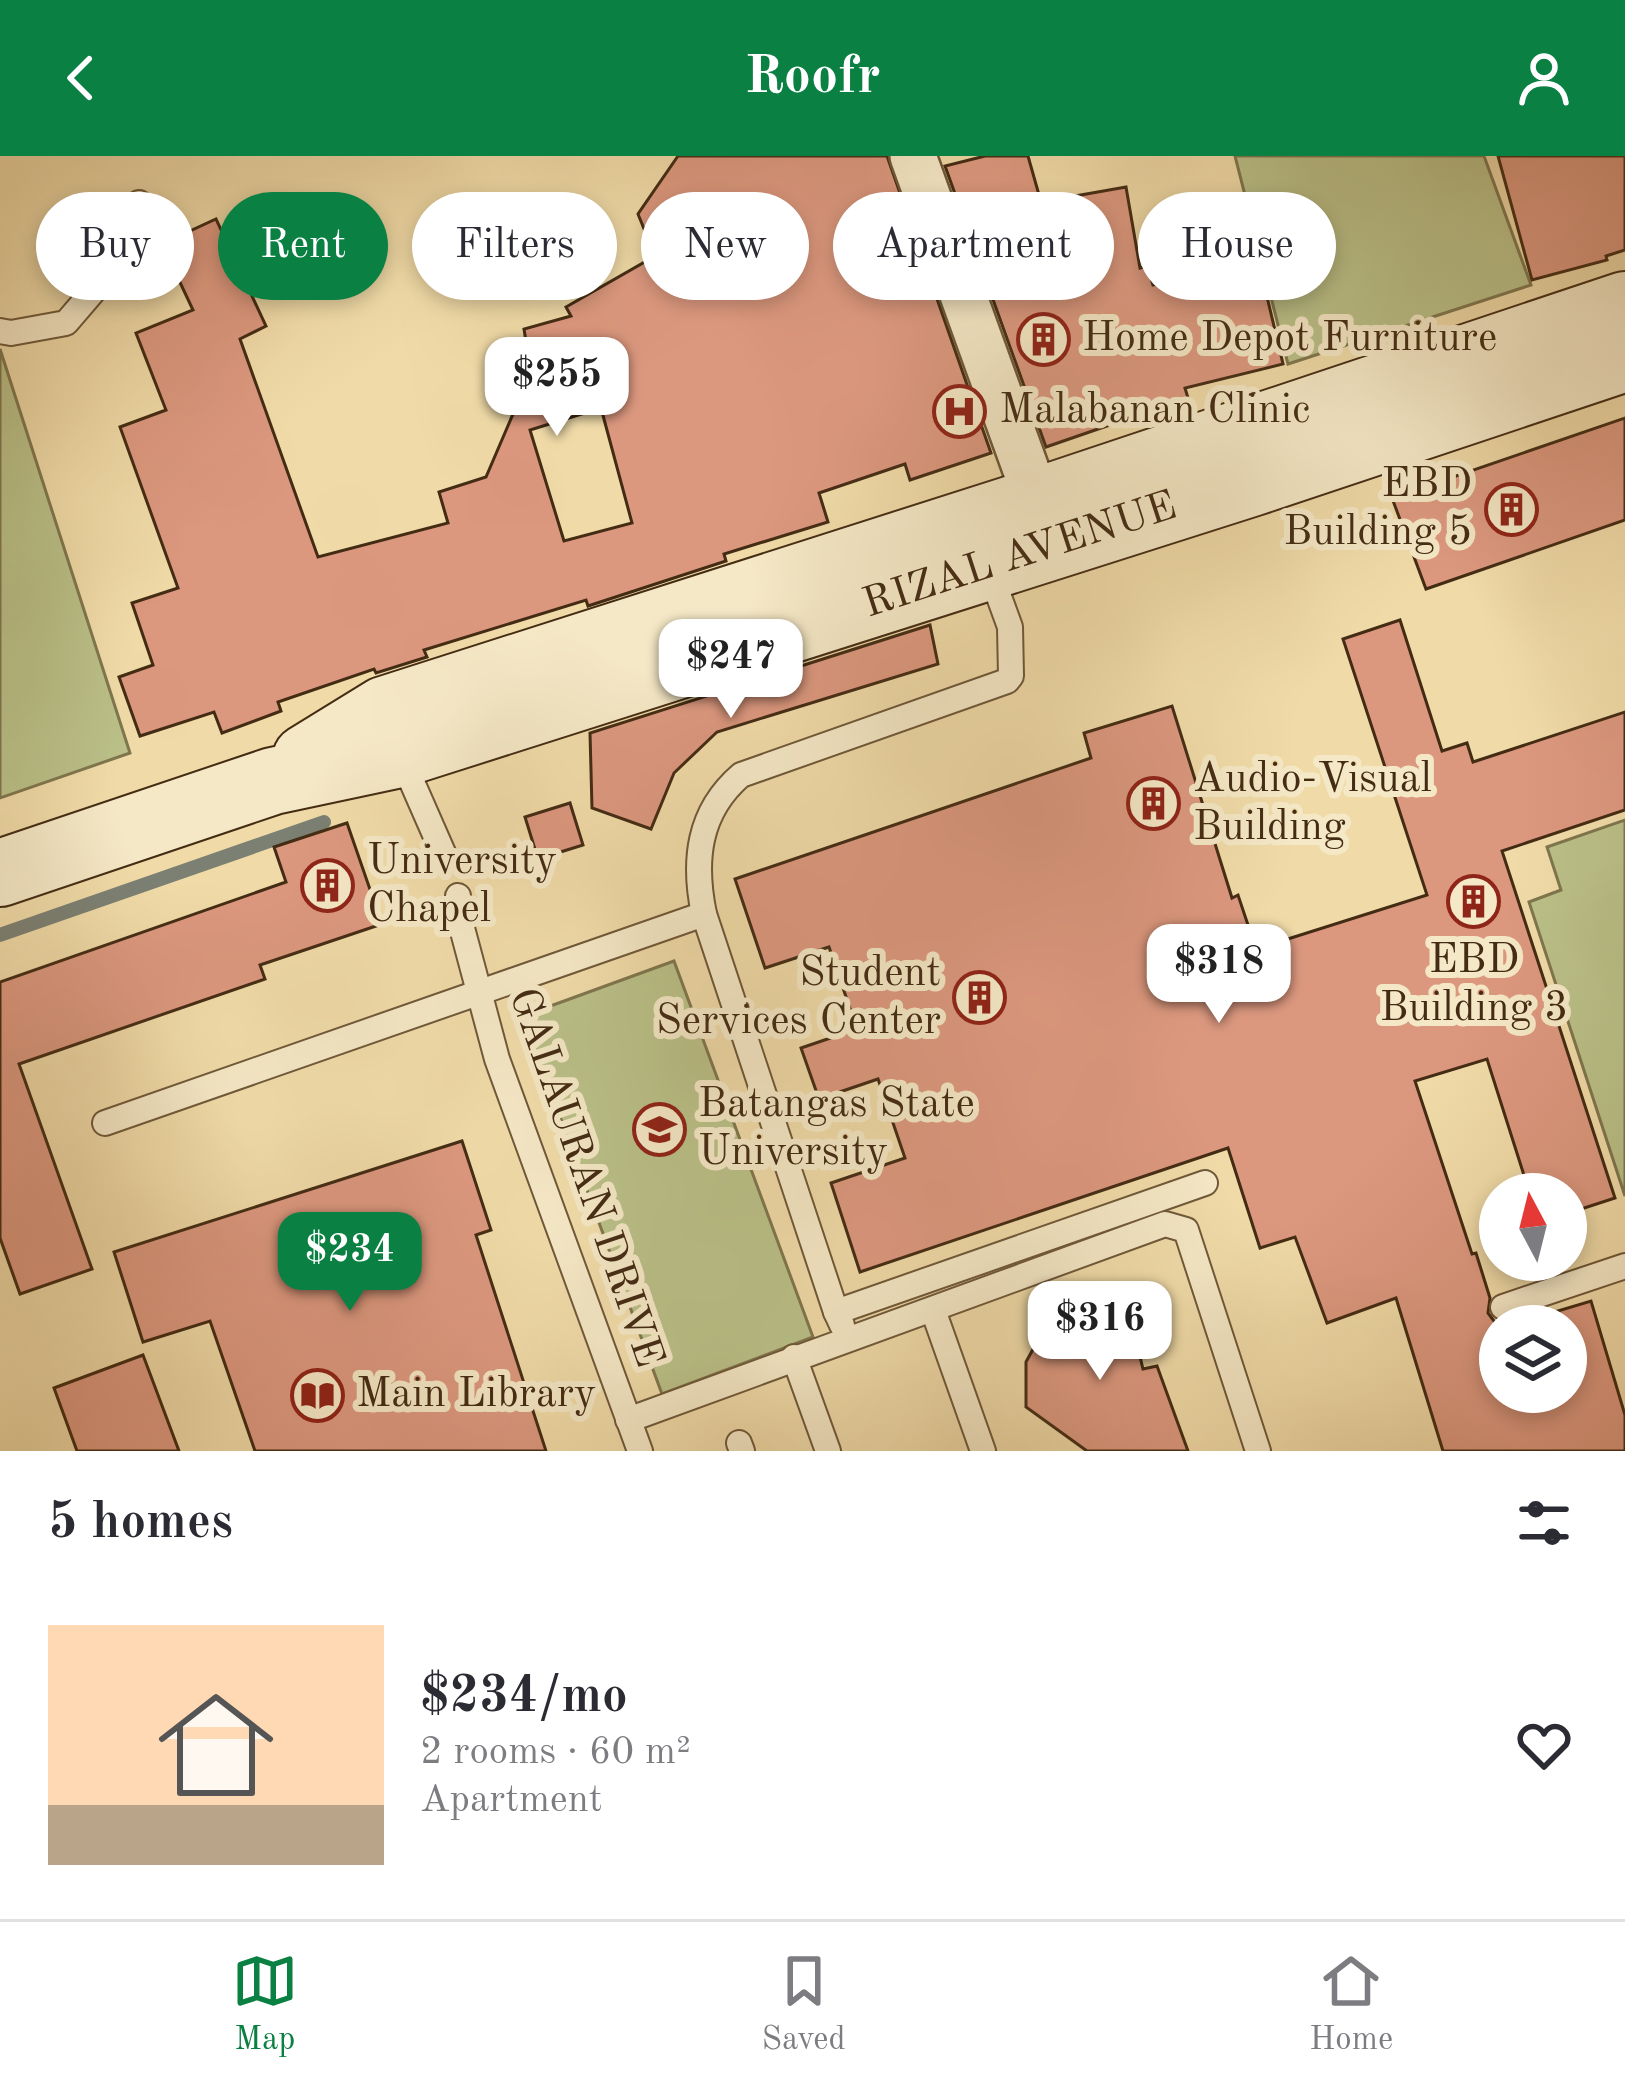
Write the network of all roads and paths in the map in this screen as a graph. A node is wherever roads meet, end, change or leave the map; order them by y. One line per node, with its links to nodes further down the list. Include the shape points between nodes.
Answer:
1 (913, 156): 6 (street)
2 (87, 300): 4 (lane, via 67,323)
3 (1625, 305): 6 (main road, RIZAL AVENUE)
4 (0, 331)
5 (1625, 358): 6 (main road, RIZAL AVENUE)
6 (1045, 523): 7 (main road, RIZAL AVENUE); 8 (main road, RIZAL AVENUE)
7 (988, 567): 8 (main road, RIZAL AVENUE); 12 (lane, via 1010,627 1007,681 741,775 705,822 698,882)
8 (392, 732): 9 (lane); 10 (main road, RIZAL AVENUE, via 348,728 273,781)
9 (444, 855)
10 (0, 873)
11 (458, 896): 13 (lane, GALAURAN DRIVE)
12 (704, 914): 13 (lane); 19 (lane)
13 (480, 993): 14 (lane); 22 (lane, GALAURAN DRIVE, via 496,1059)
14 (105, 1123)
15 (1205, 1184): 19 (lane)
16 (1625, 1266): 17 (lane)
17 (1509, 1305)
18 (933, 1310): 20 (lane); 25 (lane); 26 (lane, via 1166,1223 1186,1230)
19 (836, 1312): 20 (lane)
20 (847, 1339): 21 (lane)
21 (794, 1358): 22 (lane); 24 (lane)
22 (628, 1420): 23 (lane, GALAURAN DRIVE)
23 (640, 1451)
24 (828, 1451)
25 (982, 1451)
26 (1258, 1451)

